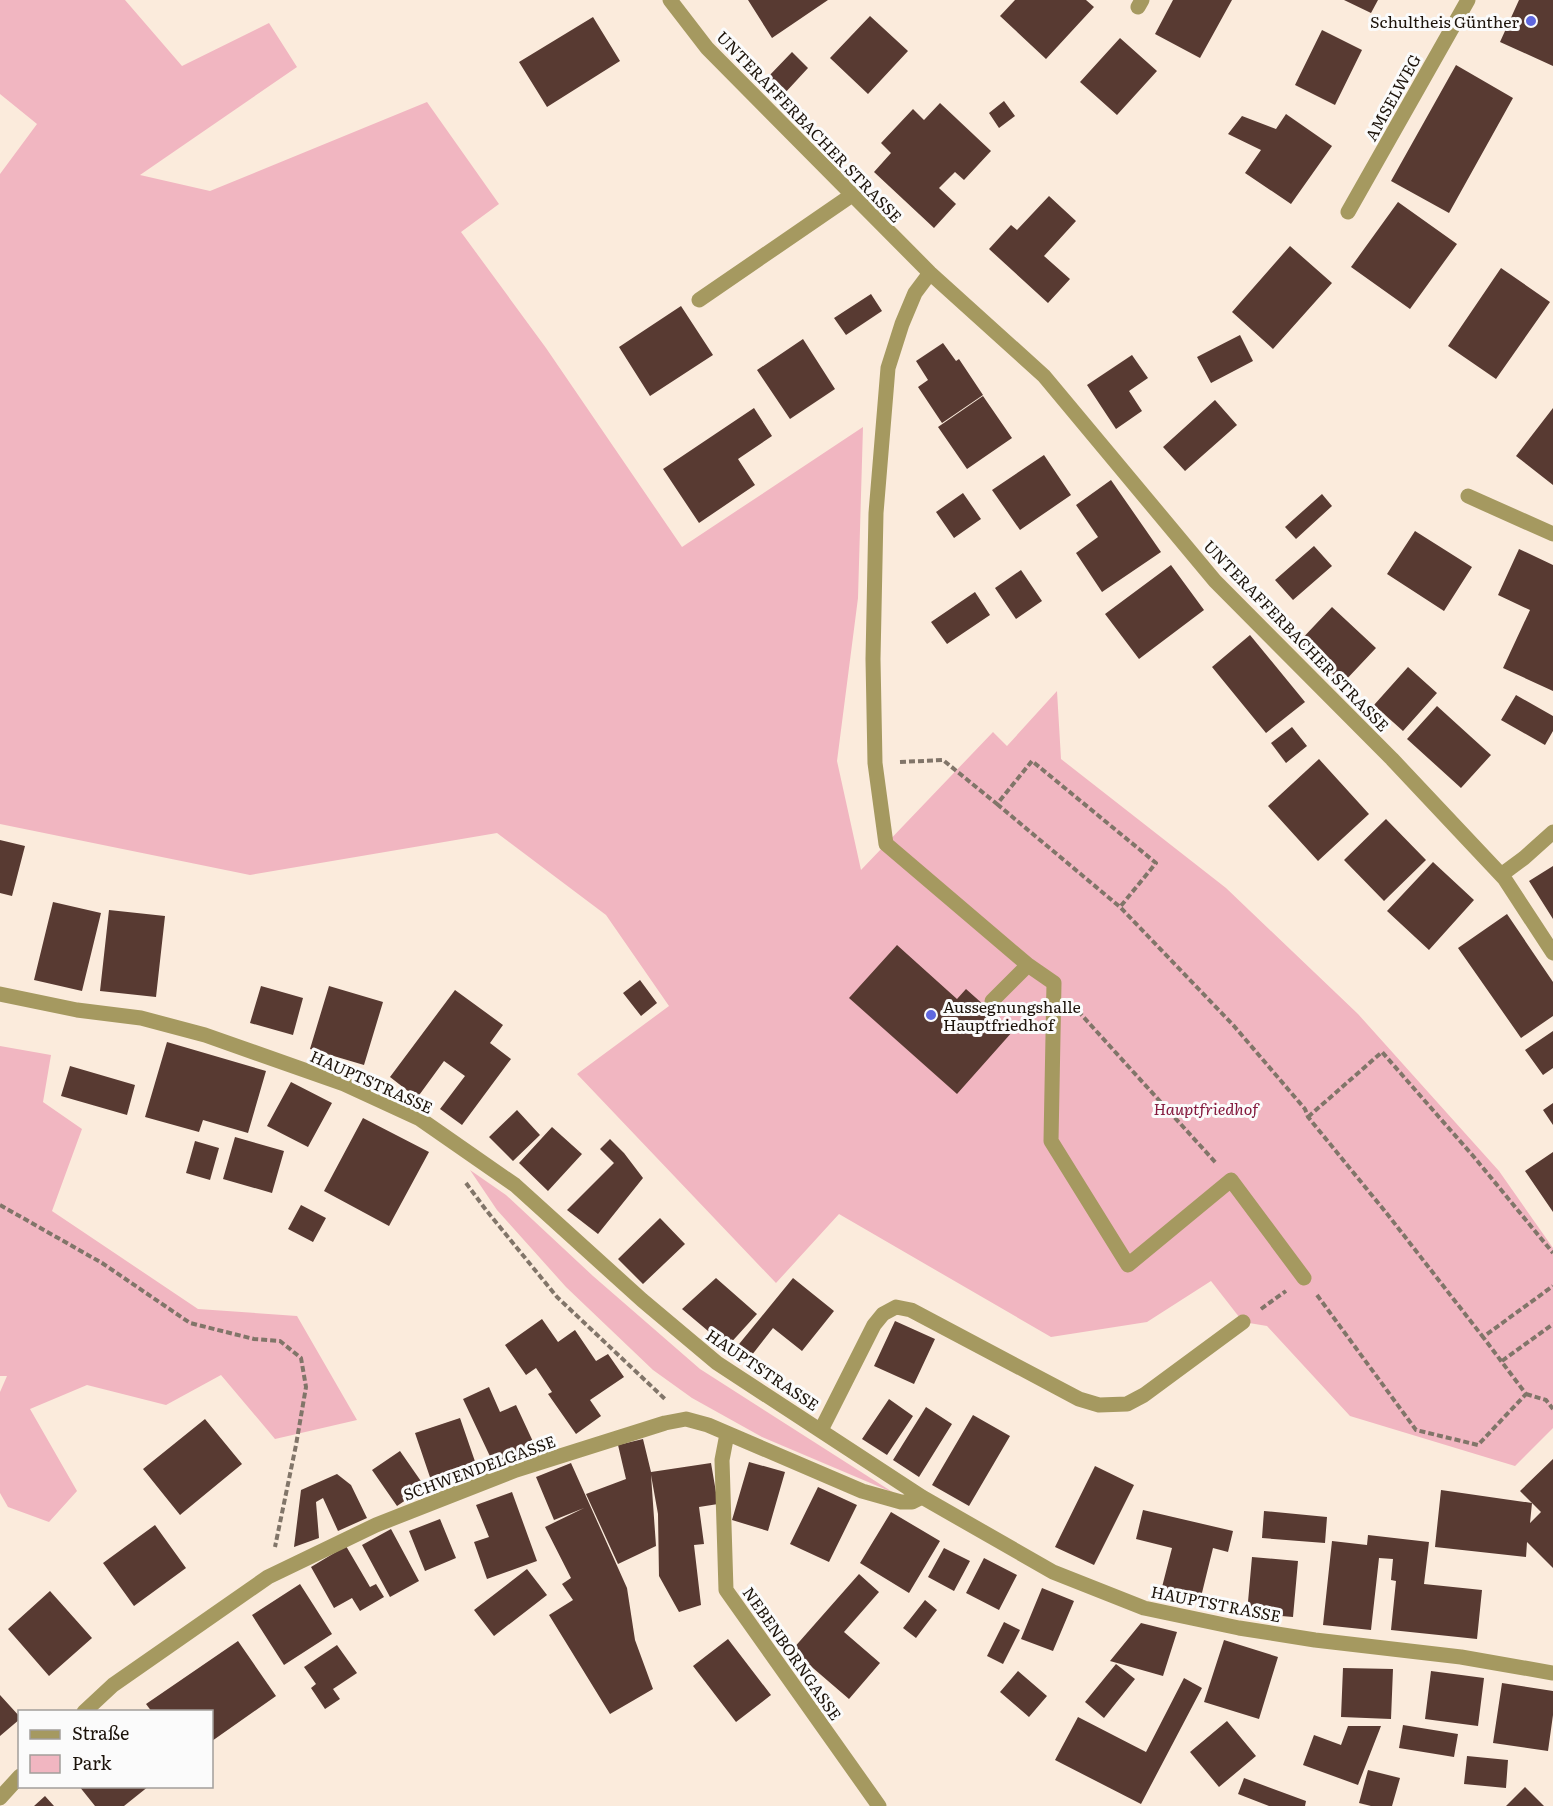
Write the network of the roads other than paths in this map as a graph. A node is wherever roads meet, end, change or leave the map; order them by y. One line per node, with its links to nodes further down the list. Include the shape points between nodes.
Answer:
1 (670, 0): 3 (street, UNTERAFFERBACHER STRASSE, via 707,48)
2 (1468, 0): 4 (street, AMSELWEG)
3 (852, 195): 5 (street, UNTERAFFERBACHER STRASSE); 6 (street)
4 (1348, 212)
5 (930, 273): 10 (street, UNTERAFFERBACHER STRASSE, via 1044,376 1215,580); 12 (street, via 915,292 888,368 876,513 875,763 886,844)
6 (699, 300)
7 (1468, 496): 8 (street)
8 (1553, 534)
9 (1553, 832): 10 (street)
10 (1501, 875): 11 (street, UNTERAFFERBACHER STRASSE)
11 (1553, 953)
12 (1028, 965): 14 (street); 15 (street, via 1054,983 1051,1141 1128,1265 1231,1180)
13 (0, 994): 17 (street, HAUPTSTRASSE, via 141,1018 205,1035 344,1084 420,1119 515,1185 717,1363)
14 (992, 1001)
15 (1304, 1278)
16 (1243, 1322): 17 (street, via 1144,1395 1127,1404 1099,1405 1079,1399 911,1310 896,1307 874,1325)
17 (822, 1430): 19 (street, HAUPTSTRASSE)
18 (728, 1434): 19 (street, via 862,1491 901,1502); 21 (street, SCHWENDELGASSE, via 686,1419 665,1424 516,1470 376,1525 268,1577 113,1685); 24 (street, NEBENBORNGASSE, via 722,1460 726,1590)
19 (922, 1497): 20 (street, HAUPTSTRASSE, via 1053,1572 1144,1608 1239,1628)
20 (1553, 1673)
21 (86, 1710)
22 (18, 1778): 23 (street)
23 (0, 1798)
24 (879, 1806)

